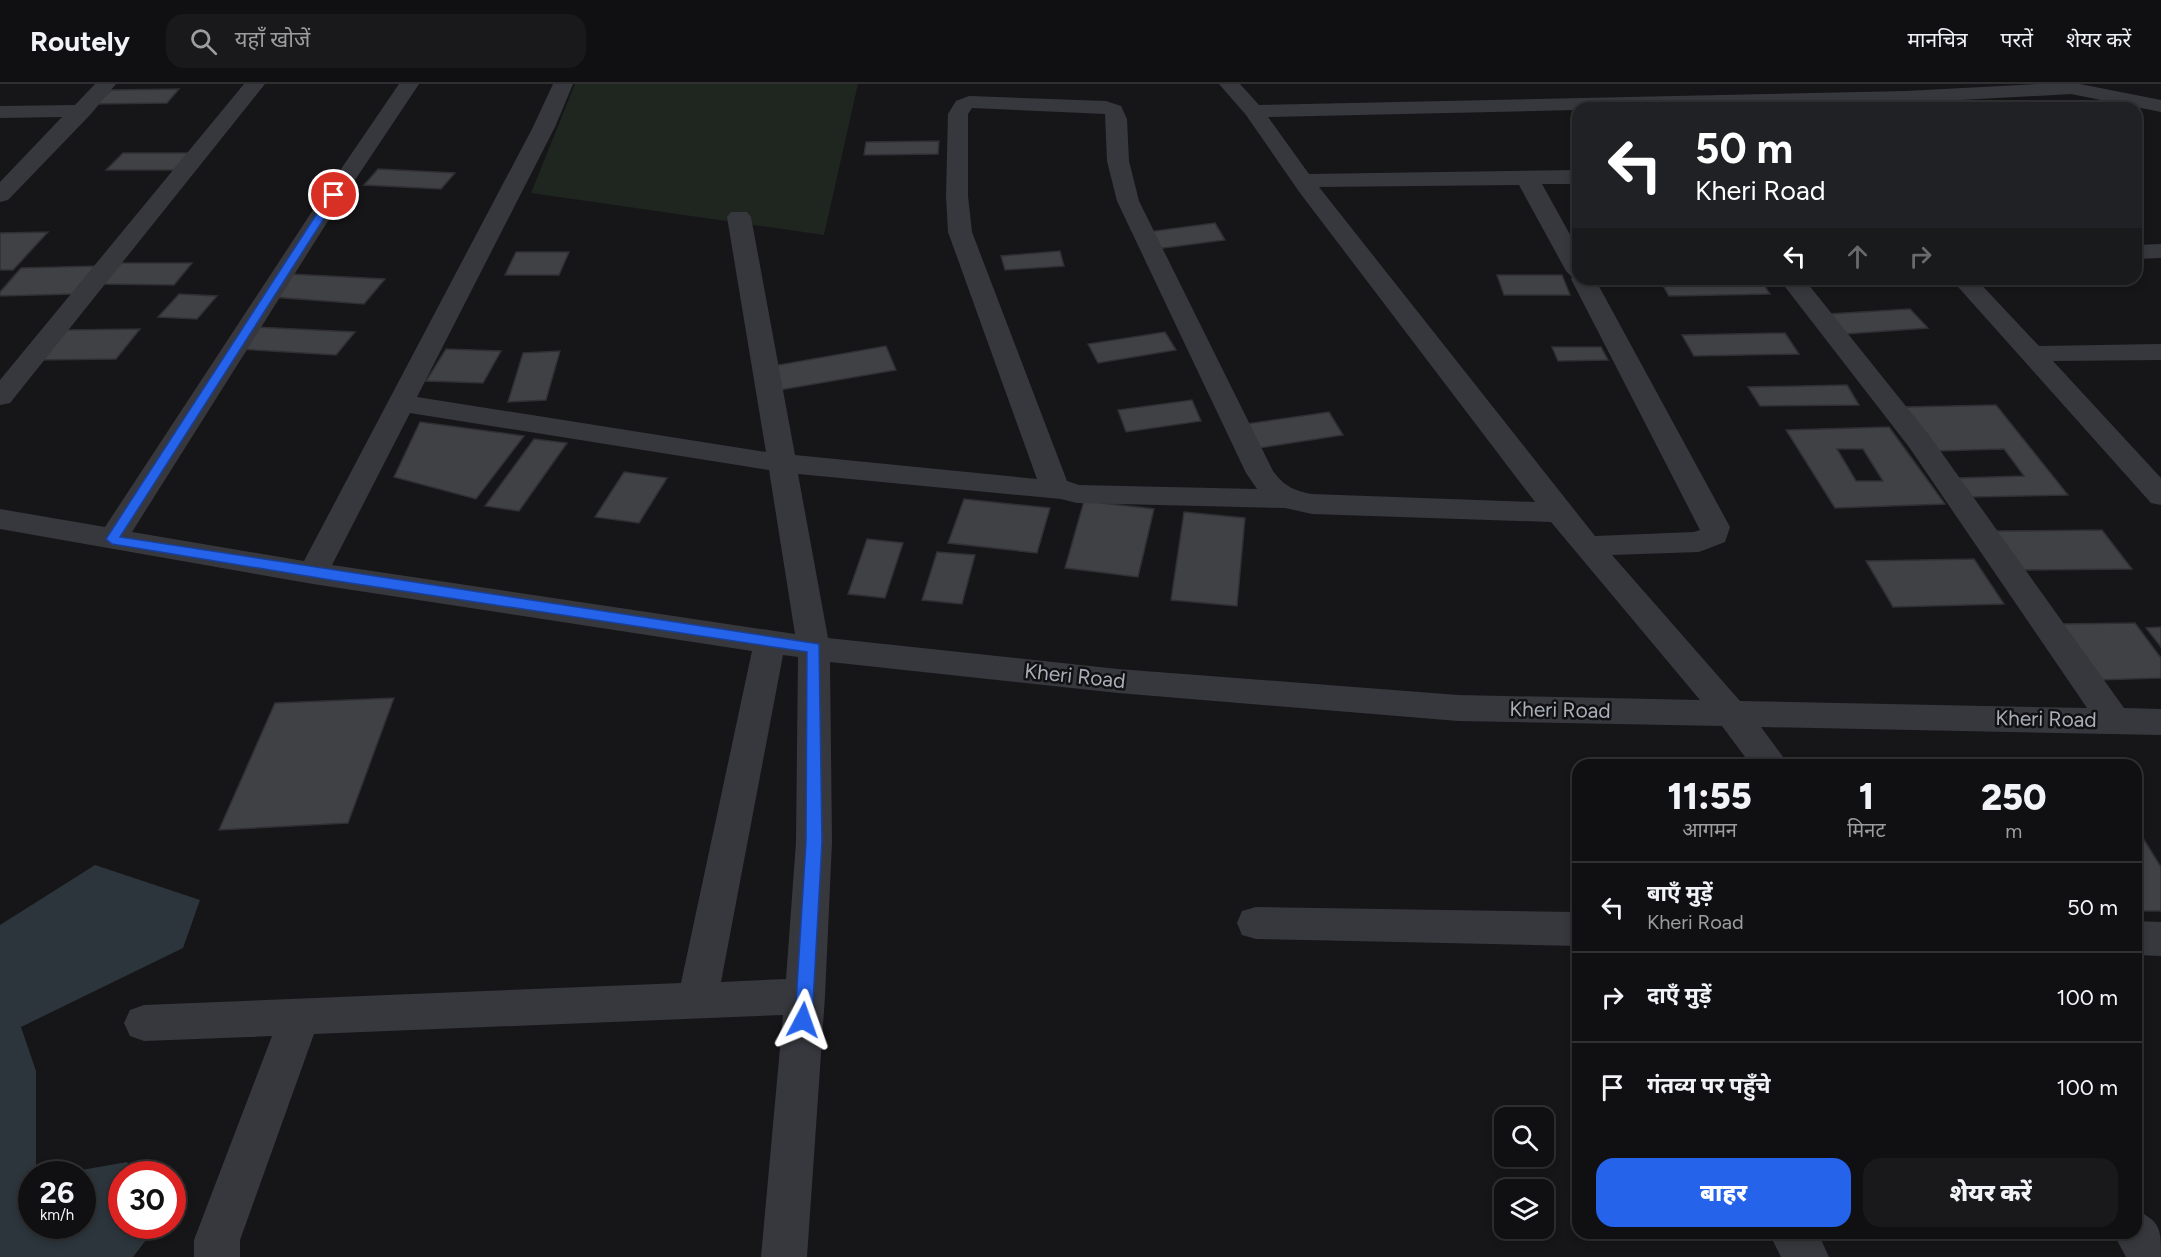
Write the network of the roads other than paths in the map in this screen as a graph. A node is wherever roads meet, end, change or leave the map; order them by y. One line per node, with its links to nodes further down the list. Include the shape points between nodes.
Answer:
1 (106, 84): 15 (street)
2 (255, 84): 33 (street)
3 (409, 84): 43 (street)
4 (563, 84): 34 (street)
5 (1229, 84): 16 (street)
6 (2056, 85): 7 (street); 11 (street)
7 (1981, 93): 9 (street); 10 (street)
8 (962, 94): 38 (street, via 958,114 960,232 1055,487); 40 (street, via 969,102 1114,110 1118,161 1128,201 1260,473)
9 (1617, 102)
10 (1989, 102)
11 (2141, 102)
12 (2142, 102): 14 (street)
13 (1572, 103): 16 (street)
14 (2161, 106)
15 (83, 111): 17 (street); 19 (street)
16 (1253, 111): 22 (street)
17 (0, 112)
18 (0, 173): 19 (street)
19 (22, 173): 23 (street)
20 (1572, 177): 21 (street)
21 (1527, 178): 22 (street); 27 (street)
22 (1303, 181): 41 (street)
23 (0, 195)
24 (739, 217): 35 (street)
25 (2161, 251): 26 (street)
26 (2142, 252)
27 (1572, 260)
28 (1586, 285): 44 (street, via 1715,527 1714,535 1699,542)
29 (1796, 285): 49 (street, via 1919,441)
30 (1968, 285): 32 (street)
31 (2161, 352): 32 (street)
32 (2031, 354): 37 (street)
33 (0, 397)
34 (401, 403): 35 (street); 45 (street)
35 (780, 463): 38 (street); 47 (street)
36 (2161, 464): 37 (street)
37 (2132, 465): 39 (street)
38 (1060, 490): 40 (street, via 1077,494)
39 (2161, 496)
40 (1285, 499): 41 (street, via 1312,504)
41 (1558, 513): 44 (street)
42 (0, 519): 43 (street, Kheri Road)
43 (112, 539): 45 (street, Kheri Road)
44 (1587, 546): 48 (street)
45 (313, 573): 46 (street, Kheri Road)
46 (770, 641): 47 (street, Kheri Road); 57 (street)
47 (814, 648): 48 (street, Kheri Road, via 1118,681 1458,708); 56 (street, via 814,842)
48 (1730, 712): 49 (street, Kheri Road); 51 (street)
49 (2114, 721): 50 (street, Kheri Road)
50 (2161, 722)
51 (1766, 759)
52 (1256, 923): 53 (street)
53 (1572, 929)
54 (2142, 938): 55 (street)
55 (2161, 939)
56 (805, 996): 57 (street); 63 (street)
57 (697, 1001): 58 (street)
58 (300, 1017): 59 (street); 62 (street, via 217,1240)
59 (144, 1023)
60 (1796, 1239): 64 (street)
61 (2141, 1239): 65 (street)
62 (217, 1257)
63 (784, 1257)
64 (1806, 1257)
65 (2155, 1257)

